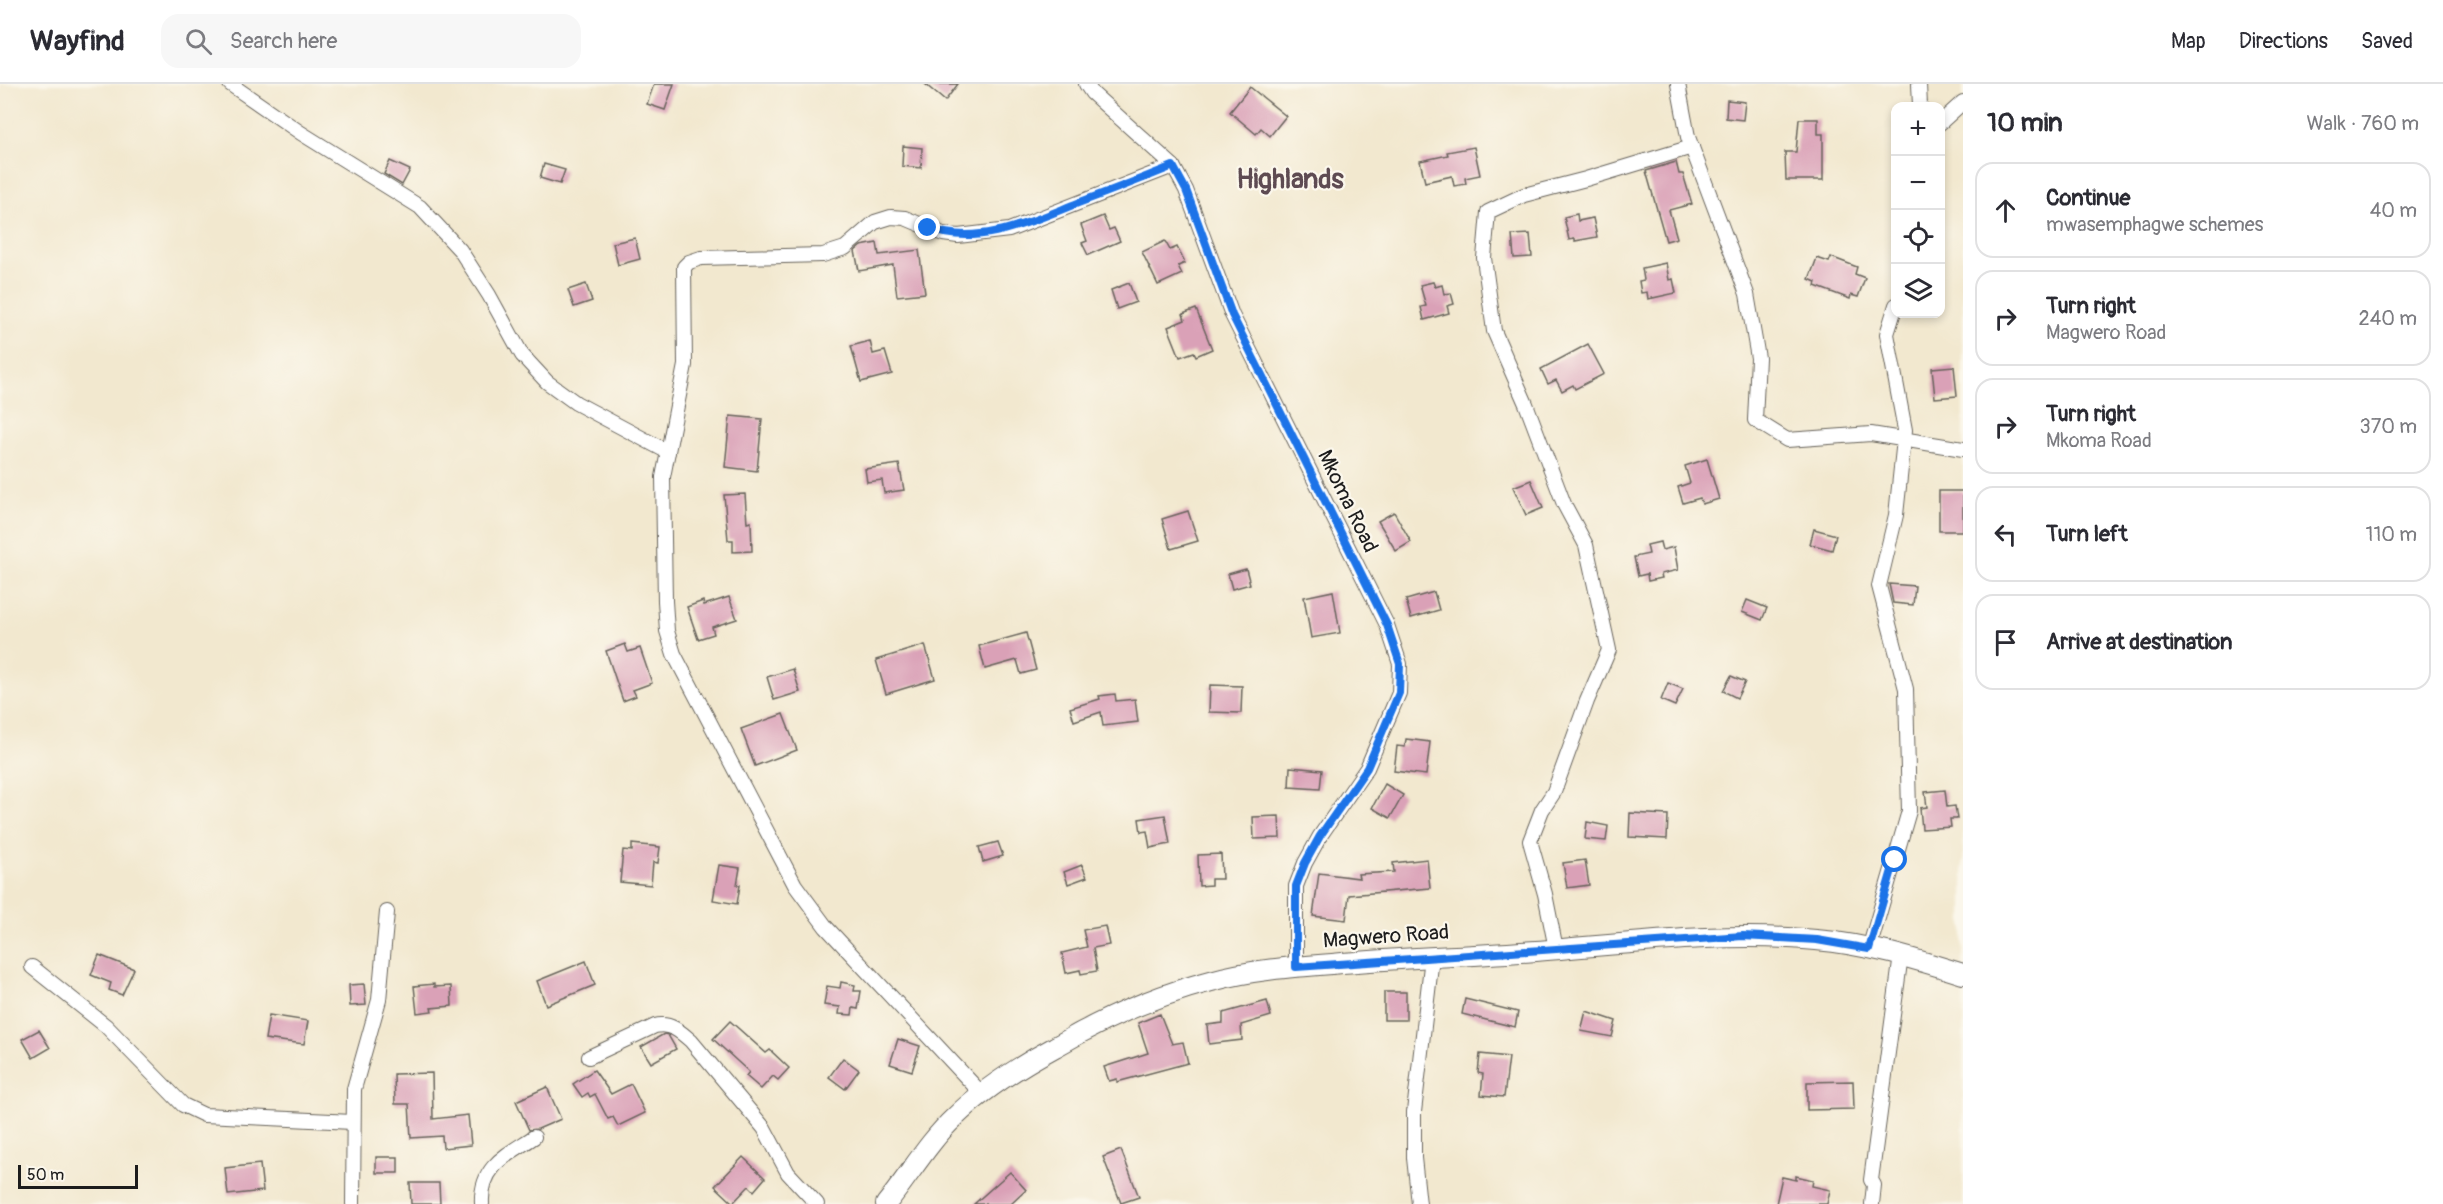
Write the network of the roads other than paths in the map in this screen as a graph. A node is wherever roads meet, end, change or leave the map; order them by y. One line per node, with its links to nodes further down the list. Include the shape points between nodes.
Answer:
1 (230, 84): 13 (street, via 301,134 420,207 460,250 522,355 547,382 576,403)
2 (1086, 84): 9 (street, Mkoma Road)
3 (1678, 84): 8 (street)
4 (1919, 84): 5 (street)
5 (1920, 102)
6 (1963, 102): 7 (street)
7 (1945, 119)
8 (1692, 147): 11 (street, via 1747,294 1758,358 1755,420 1787,440 1871,434); 15 (street, via 1524,195 1488,212 1484,258 1494,331 1564,504 1586,545 1609,650 1554,792 1530,841)
9 (1173, 166): 13 (street, via 1009,230 958,236 891,217 875,222 845,248 823,255 700,258 689,262 684,267 685,365); 20 (street, Mkoma Road, via 1186,190 1232,315 1387,625 1400,664 1399,693 1367,768 1320,836 1296,886)
10 (1892, 318): 11 (street, via 1887,334)
11 (1904, 439): 12 (street); 16 (street, via 1896,516 1879,586 1906,689 1909,811)
12 (1963, 449)
13 (669, 452): 23 (street, via 663,477 665,601 674,654 795,885 826,927)
14 (387, 912): 24 (street, via 379,1000 354,1089)
15 (1556, 949): 16 (street, Magwero Road, via 1743,936 1817,940); 18 (street, Magwero Road)
16 (1869, 949): 17 (street, Magwero Road)
17 (1901, 955): 21 (street, Magwero Road); 31 (street, via 1871,1180)
18 (1432, 957): 20 (street, Magwero Road); 30 (street, via 1414,1112)
19 (32, 967): 24 (street, via 106,1026 183,1105 204,1115)
20 (1296, 967): 23 (street, Magwero Road, via 1212,980 1152,1002 1084,1031)
21 (1963, 974)
22 (589, 1057): 28 (street, via 655,1026 663,1024 679,1030 764,1128 788,1173)
23 (982, 1094): 29 (street, Magwero Road, via 948,1124)
24 (353, 1122): 26 (street)
25 (534, 1137): 27 (street, via 496,1161 484,1180)
26 (353, 1204)
27 (482, 1204)
28 (817, 1204)
29 (886, 1204)
30 (1419, 1204)
31 (1872, 1204)

